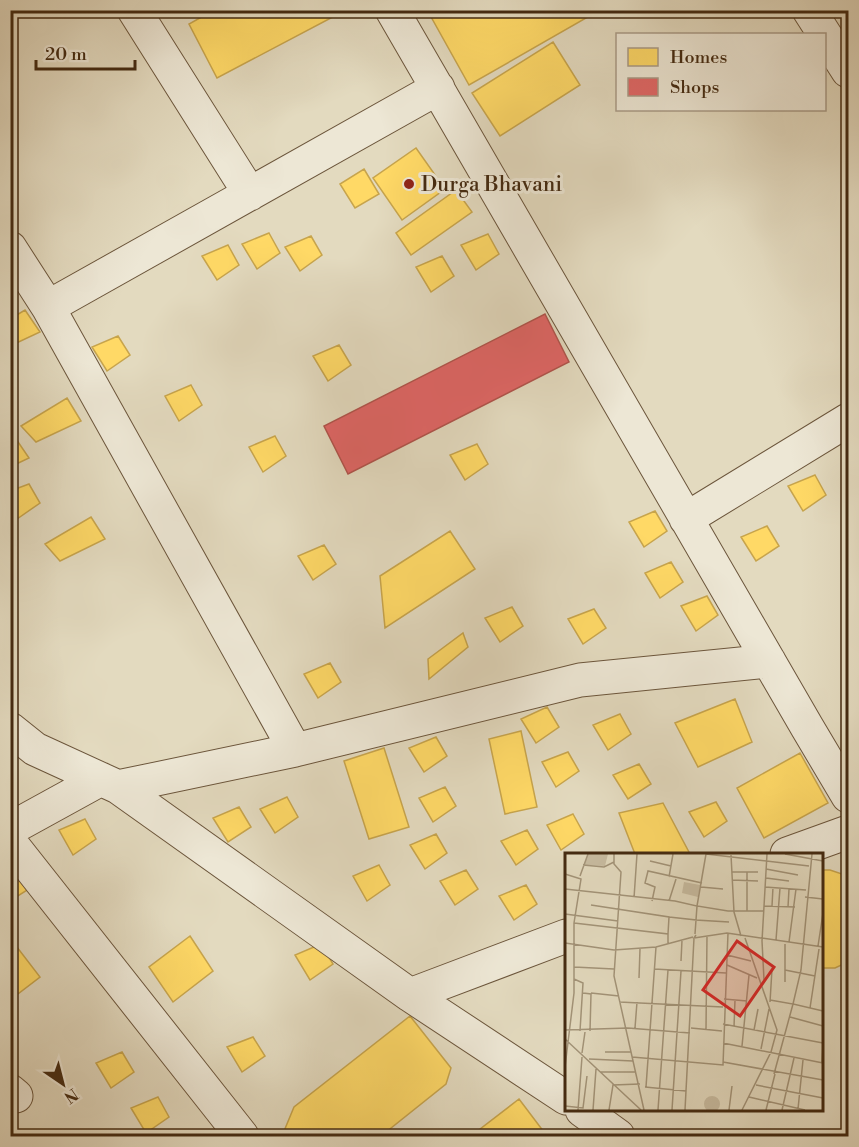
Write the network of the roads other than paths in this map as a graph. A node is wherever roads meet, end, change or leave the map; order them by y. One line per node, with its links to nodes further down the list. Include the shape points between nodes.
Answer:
1 (134, 10): 8 (street)
2 (392, 10): 7 (street)
3 (809, 10): 4 (street)
4 (824, 33)
5 (826, 36): 6 (street)
6 (849, 71)
7 (438, 88): 8 (street); 12 (street)
8 (250, 194): 10 (street)
9 (10, 248): 10 (street)
10 (48, 307): 15 (street)
11 (849, 420): 12 (street)
12 (686, 519): 13 (street)
13 (769, 661): 15 (street, via 580,680); 17 (street)
14 (10, 729): 16 (street, via 35,749)
15 (295, 750): 16 (street)
16 (109, 783): 18 (street); 23 (street)
17 (849, 796)
18 (10, 829)
19 (849, 832): 21 (street)
20 (10, 842): 26 (street)
21 (792, 853)
22 (565, 937): 23 (street)
23 (410, 994): 24 (street)
24 (565, 1097)
25 (583, 1111): 27 (street)
26 (242, 1137)
27 (618, 1137)

